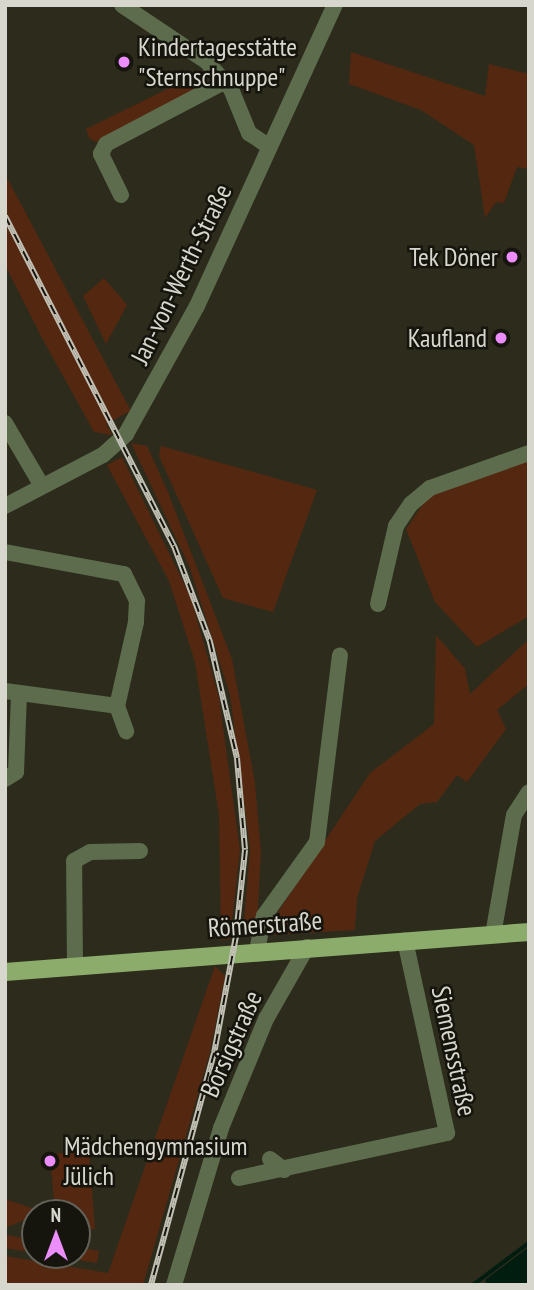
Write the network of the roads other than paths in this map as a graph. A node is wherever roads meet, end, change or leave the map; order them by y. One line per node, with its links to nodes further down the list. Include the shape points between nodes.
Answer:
1 (122, 5): 3 (street, via 189,48)
2 (335, 5): 4 (street, Jan-von-Werth-Straße)
3 (226, 81): 4 (street, via 248,133); 5 (street, via 106,144 101,155)
4 (267, 145): 8 (street, Jan-von-Werth-Straße, via 197,306 126,434 103,454)
5 (121, 194)
6 (5, 423): 8 (street)
7 (529, 453): 11 (street, via 430,488 411,504 396,526)
8 (42, 486): 9 (street, Jan-von-Werth-Straße)
9 (5, 506)
10 (5, 552): 14 (street, via 124,574 137,601 136,622)
11 (378, 604)
12 (340, 655): 23 (street, via 317,842 264,916)
13 (12, 692): 14 (street); 16 (street)
14 (117, 706): 15 (street)
15 (126, 731)
16 (10, 776)
17 (529, 792): 20 (street, via 514,815)
18 (140, 851): 24 (street, via 90,852 74,862)
19 (529, 932): 20 (main road, Römerstraße)
20 (493, 934): 21 (main road, Römerstraße)
21 (405, 941): 22 (main road, Römerstraße); 27 (street, Siemensstraße, via 447,1133)
22 (307, 947): 23 (main road, Römerstraße); 29 (street, Borsigstraße, via 270,1012 221,1128)
23 (257, 951): 24 (main road, Römerstraße)
24 (75, 966): 25 (main road, Römerstraße)
25 (5, 972)
26 (270, 1159): 27 (street)
27 (284, 1170): 28 (street, Siemensstraße)
28 (239, 1178)
29 (174, 1285)

